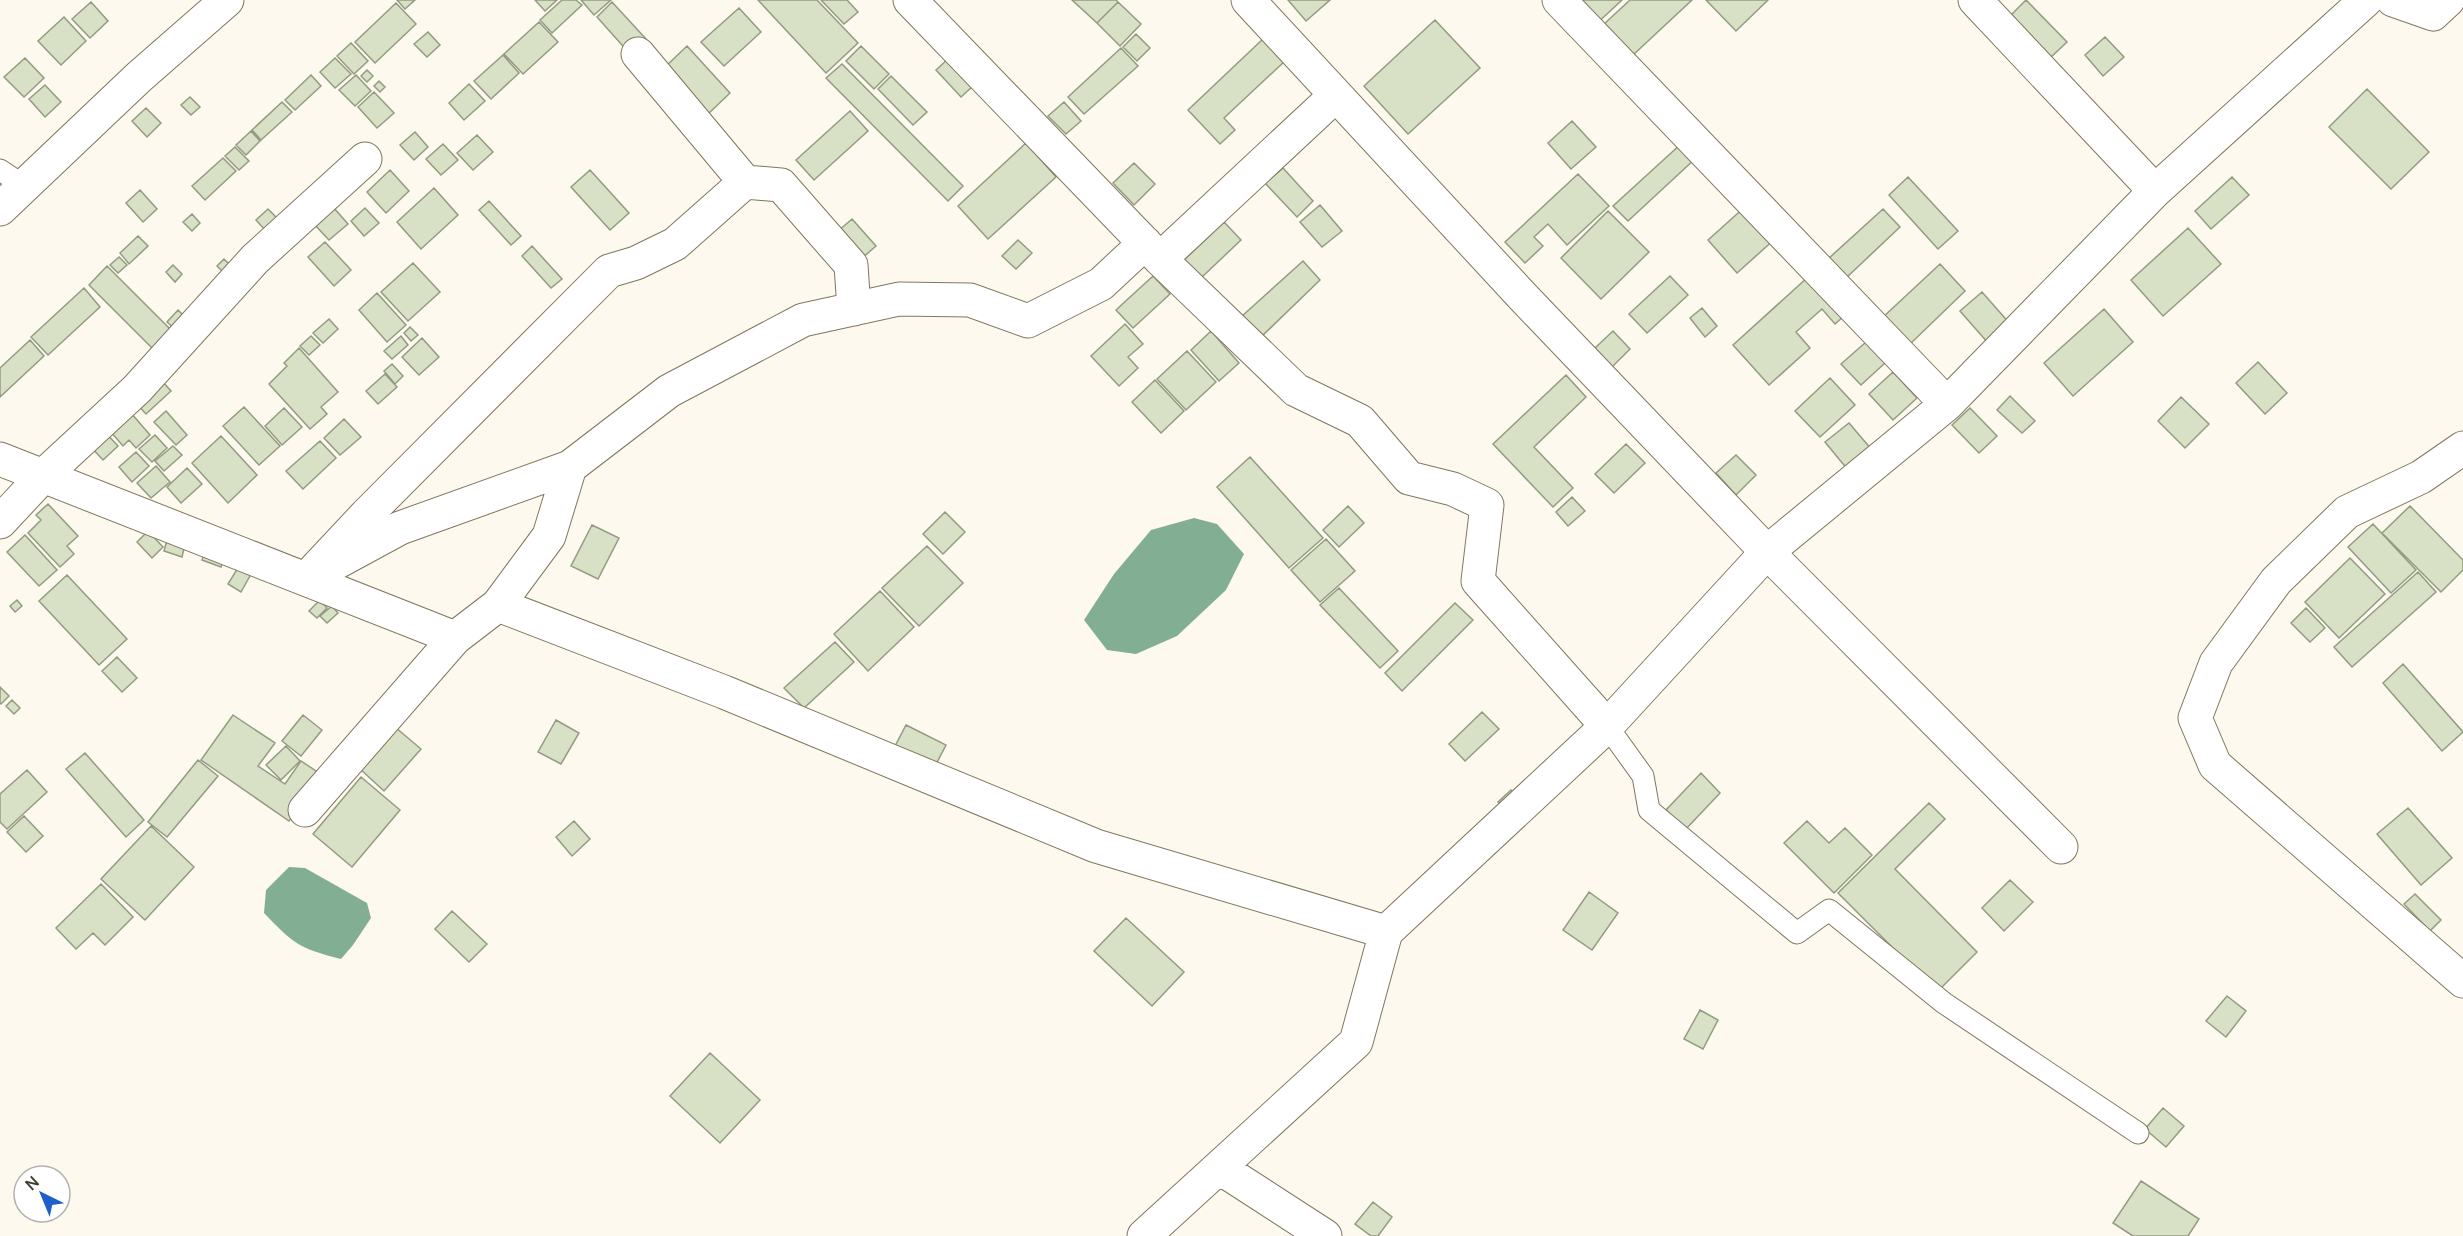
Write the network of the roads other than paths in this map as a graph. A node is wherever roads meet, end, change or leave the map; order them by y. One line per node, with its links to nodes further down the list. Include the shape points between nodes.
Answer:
1 (227, 0): 12 (street, via 139,77)
2 (910, 0): 16 (street)
3 (1248, 0): 10 (street)
4 (1559, 0): 18 (street)
5 (2366, 0): 14 (street)
6 (2393, 0): 7 (street, via 2433,14)
7 (2448, 0)
8 (1983, 3): 14 (street)
9 (638, 54): 13 (street)
10 (1336, 95): 16 (street); 24 (street)
11 (365, 159): 22 (street, via 255,259 136,389)
12 (12, 178): 15 (street)
13 (745, 182): 17 (street, via 781,185 851,265); 25 (street, via 675,244 609,271)
14 (2155, 191): 18 (street)
15 (0, 209)
16 (1152, 251): 17 (street, via 1101,284 1028,321 970,300 898,299); 28 (street, via 1296,390 1360,421 1408,478 1453,489 1487,505 1478,581)
17 (854, 309): 21 (street, via 803,320 669,391)
18 (1947, 404): 24 (street)
19 (2463, 448): 32 (street, via 2421,477 2347,512 2276,581 2216,663 2195,718 2215,765)
20 (0, 459): 22 (street)
21 (570, 467): 25 (street, via 400,528); 26 (street, via 549,536)
22 (44, 476): 23 (street); 25 (street)
23 (0, 522)
24 (1767, 552): 28 (street); 30 (street)
25 (306, 579): 27 (street)
26 (498, 605): 27 (street); 31 (street, via 724,692 1096,846)
27 (455, 638): 29 (street)
28 (1608, 726): 31 (street); 33 (lane, via 1643,776 1649,810 1797,933 1829,910 1944,1003)
29 (305, 810)
30 (2061, 847)
31 (1386, 932): 34 (street, via 1356,1042)
32 (2463, 981)
33 (2138, 1133)
34 (1220, 1168): 35 (street); 36 (street)
35 (1144, 1236)
36 (1325, 1236)

